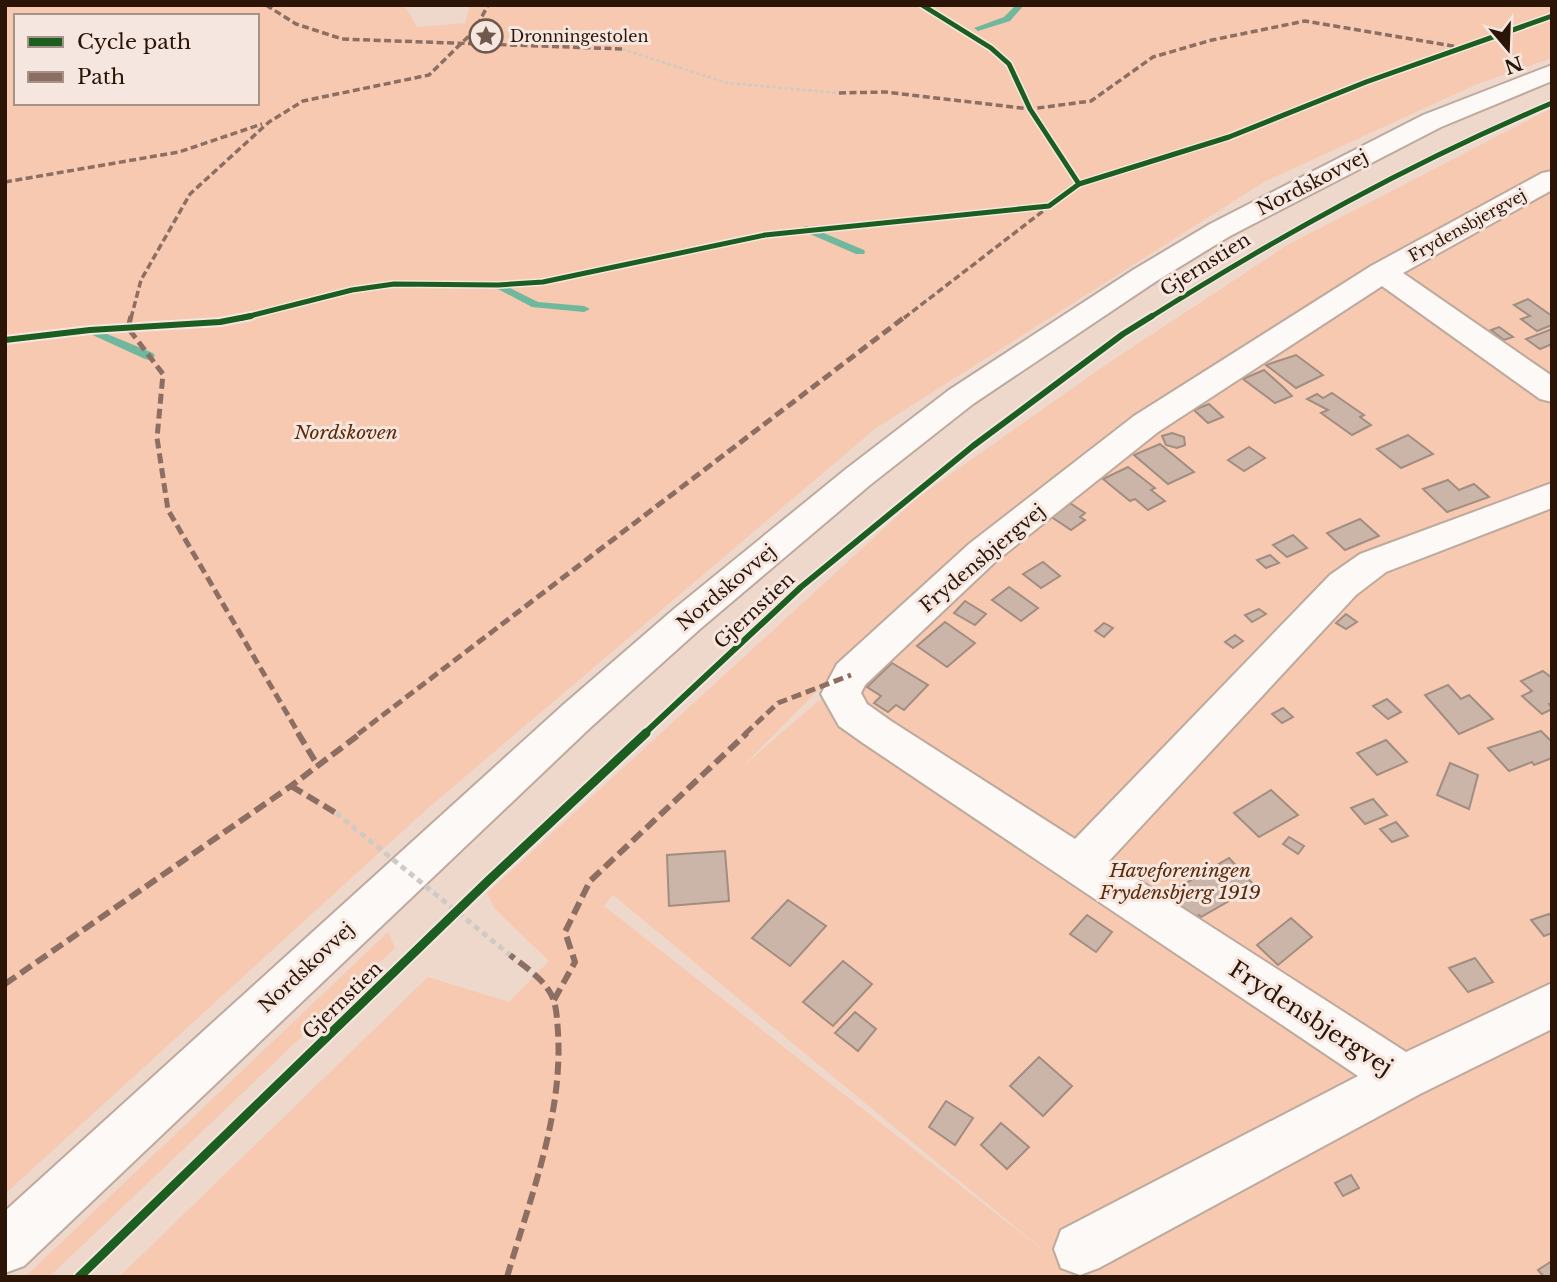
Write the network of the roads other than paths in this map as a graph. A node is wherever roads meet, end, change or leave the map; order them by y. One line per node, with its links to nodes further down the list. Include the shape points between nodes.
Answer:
1 (1552, 72): 9 (street, Nordskovvej, via 1432,121 1220,230 961,397 687,619 577,716)
2 (1552, 179): 3 (street, Frydensbjergvej)
3 (1382, 272): 4 (street, Frydensbjergvej); 6 (street, Frydensbjergvej, via 1146,424 982,553 846,684 841,694 853,715)
4 (1552, 392)
5 (1552, 495): 6 (street, via 1373,563 1343,585)
6 (1079, 864): 8 (street, Frydensbjergvej)
7 (1552, 1005): 8 (street, Frydensbjergvej)
8 (1403, 1078): 10 (street, Frydensbjergvej)
9 (5, 1247)
10 (1080, 1249)

